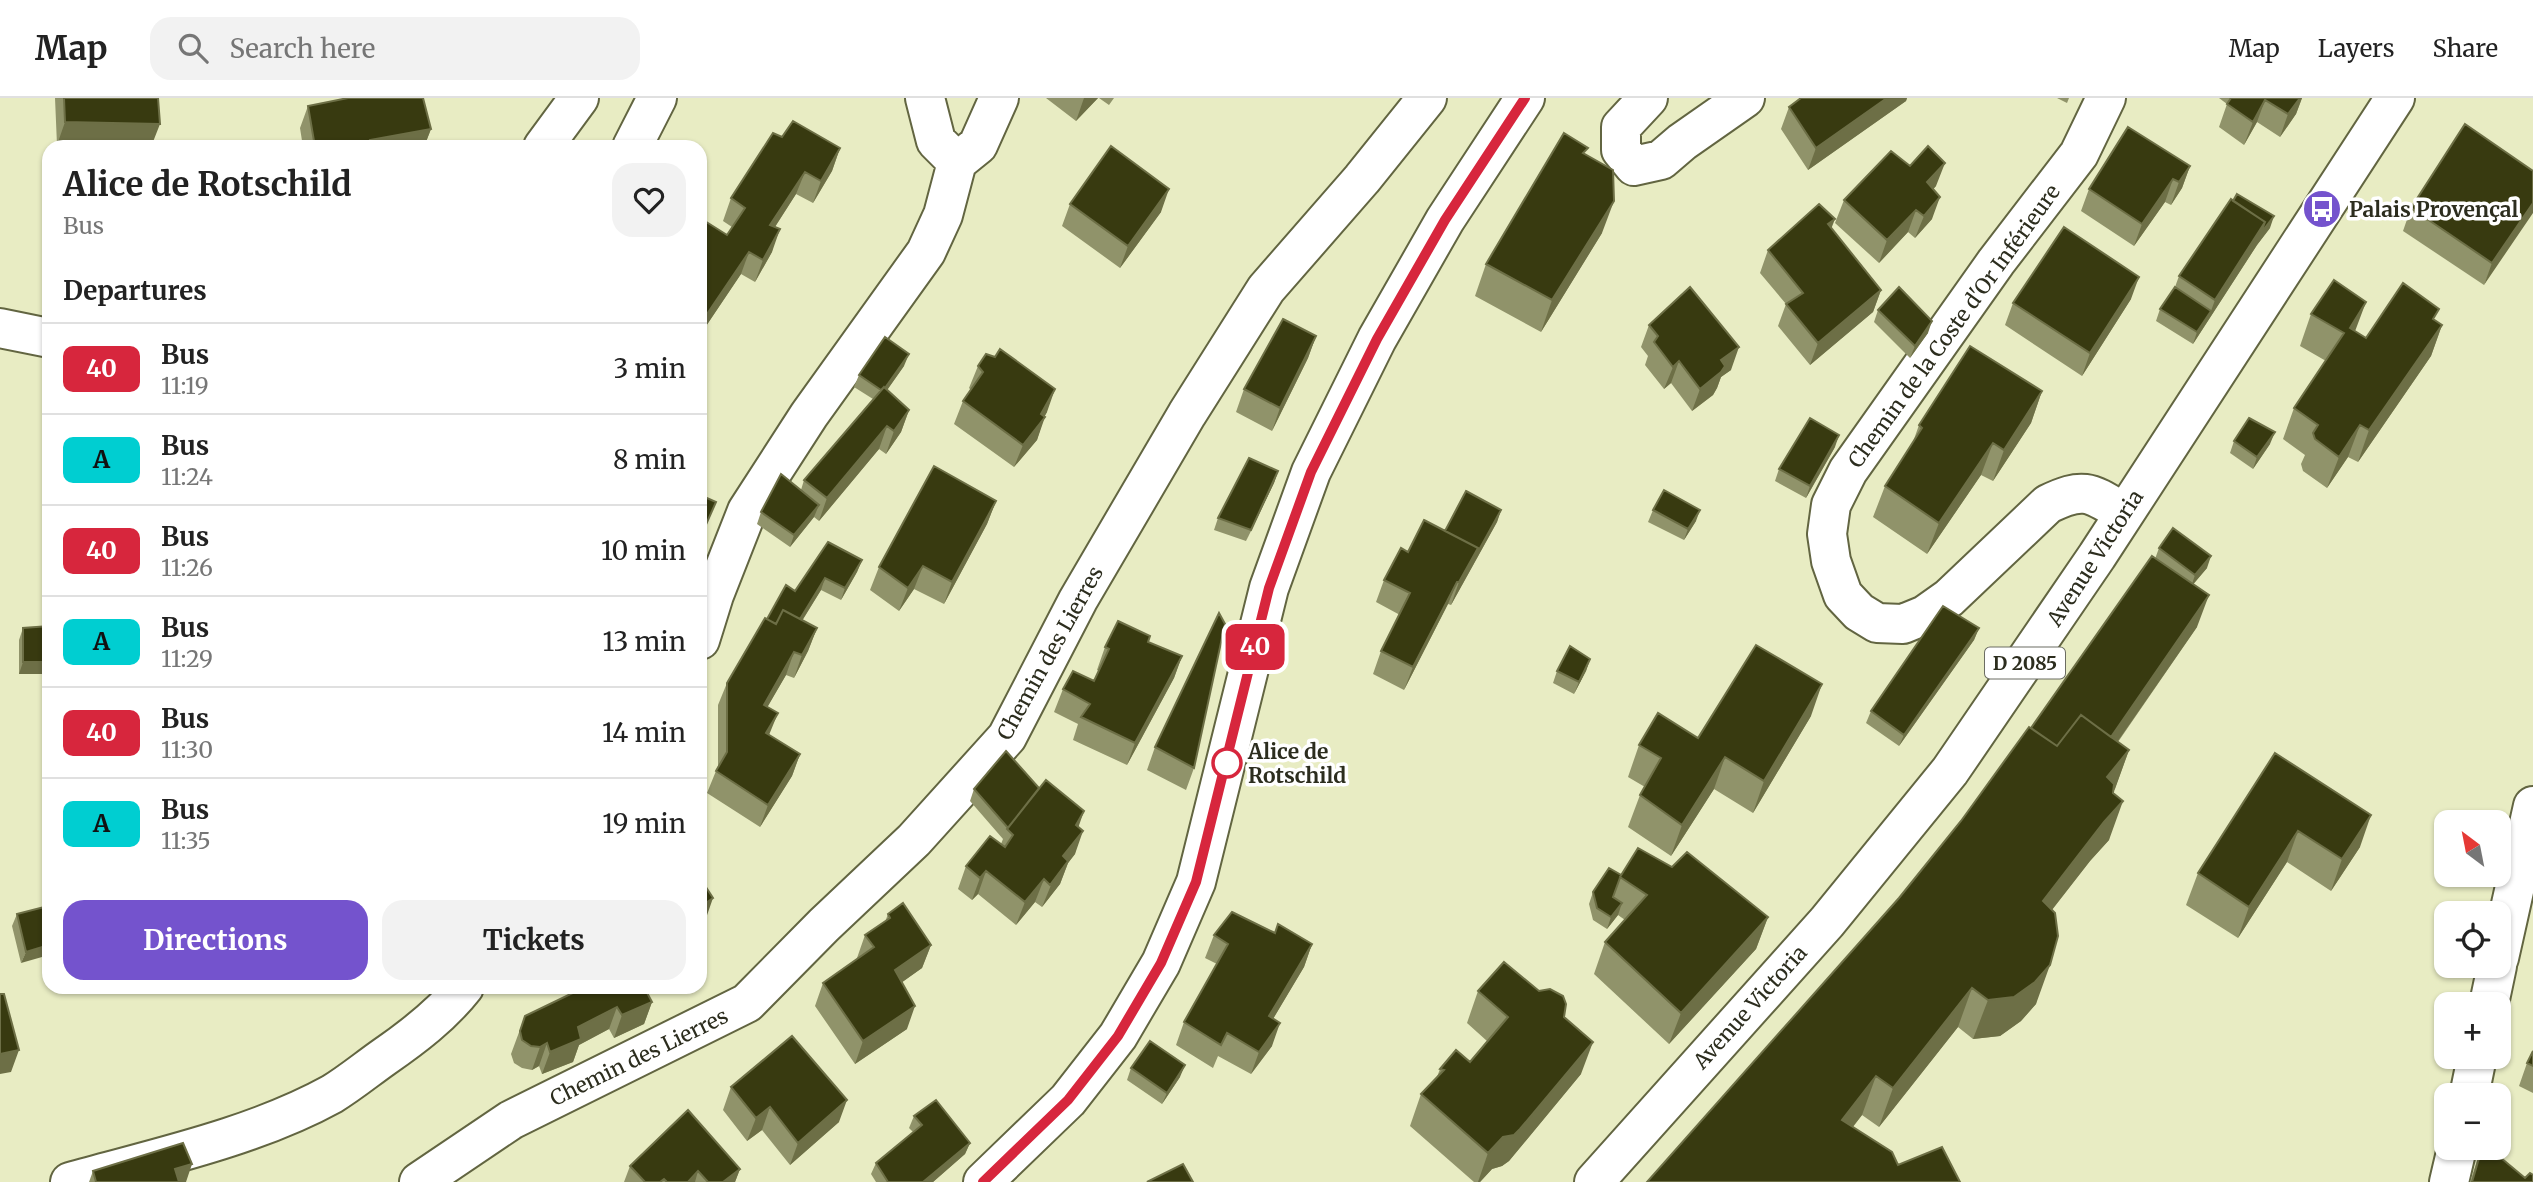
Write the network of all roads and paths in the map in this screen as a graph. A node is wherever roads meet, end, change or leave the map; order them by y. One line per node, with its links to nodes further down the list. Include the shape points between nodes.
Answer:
1 (579, 98): 11 (street)
2 (657, 98): 12 (street)
3 (925, 98): 13 (street, via 936,141)
4 (999, 98): 13 (street, via 978,145)
5 (1427, 98): 23 (street, Chemin des Lierres, via 1266,289 1078,600 1007,737 914,840 747,1003 511,1120)
6 (1525, 98): 24 (street, via 1445,220 1377,339 1311,472 1269,588 1196,882 1161,963 1118,1036 1068,1100)
7 (1648, 98): 8 (street, via 1621,127 1621,150 1634,166 1661,160)
8 (1745, 98)
9 (2106, 98): 16 (street, Chemin de la Coste d'Or Inférieure, via 2079,154 1848,471 1831,505 1827,534 1843,595 1858,612 1877,623 1903,624 1949,598 2048,504 2067,495 2093,494)
10 (2395, 98): 16 (street, Avenue Victoria / D 2085)
11 (548, 140)
12 (636, 140)
13 (957, 162): 17 (street, via 943,215 926,252 809,415 747,511)
14 (0, 328): 15 (street)
15 (42, 337)
16 (2124, 513): 25 (street, Avenue Victoria / D 2085, via 1950,771 1827,922)
17 (707, 619)
18 (2533, 806): 19 (street)
19 (2511, 904)
20 (459, 994): 22 (street, via 410,1039 333,1093 279,1119 221,1139)
21 (2454, 1160): 26 (street)
22 (70, 1182)
23 (419, 1182)
24 (983, 1182)
25 (1594, 1182)
26 (2449, 1182)

